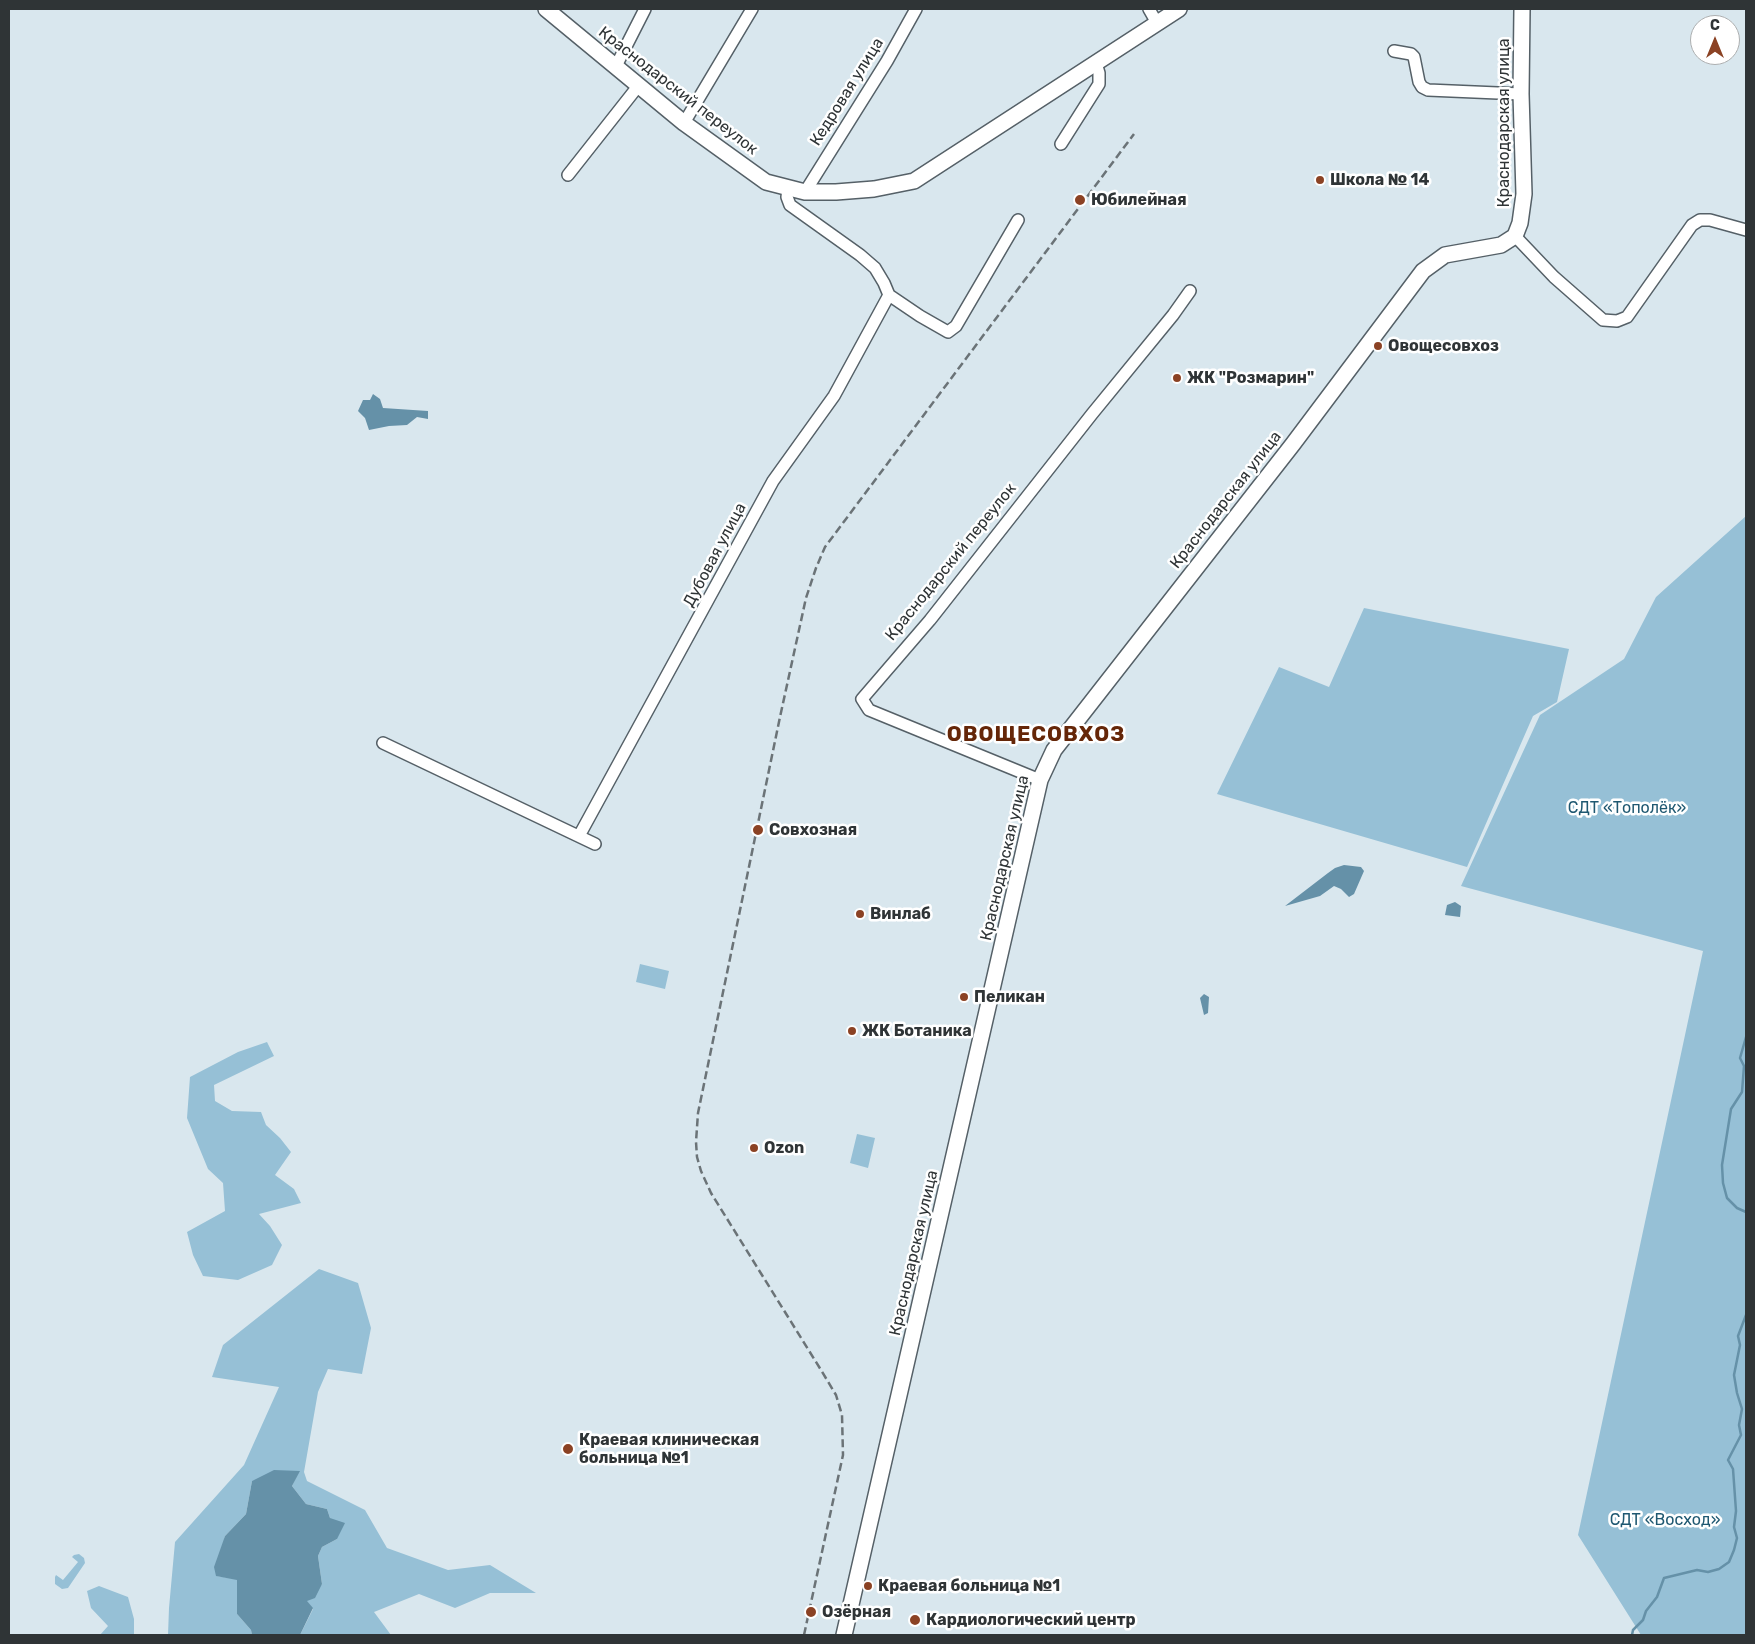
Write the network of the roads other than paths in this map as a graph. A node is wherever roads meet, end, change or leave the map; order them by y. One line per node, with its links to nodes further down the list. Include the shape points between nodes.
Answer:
1 (645, 9): 11 (street)
2 (752, 9): 14 (street)
3 (916, 9): 18 (street, Кедровая улица)
4 (1149, 9): 8 (street)
5 (1179, 9): 8 (main road, Краснодарский переулок)
6 (1522, 9): 13 (main road, Краснодарская улица)
7 (550, 10): 11 (main road, Краснодарский переулок)
8 (1157, 24): 10 (main road, Краснодарский переулок)
9 (1394, 51): 13 (street, via 1414,57 1419,82 1428,90)
10 (1096, 62): 15 (street, via 1099,84); 18 (main road, Краснодарский переулок, via 914,181 874,189)
11 (616, 66): 12 (main road, Краснодарский переулок)
12 (639, 85): 14 (main road, Краснодарский переулок); 16 (street)
13 (1521, 94): 21 (main road, Краснодарская улица, via 1524,194)
14 (684, 123): 17 (main road, Краснодарский переулок, via 766,182)
15 (1061, 144)
16 (568, 174)
17 (788, 189): 18 (main road, Краснодарский переулок); 23 (street, via 790,205 875,268)
18 (805, 192)
19 (1018, 220): 23 (street, via 956,326 948,332)
20 (1746, 230): 21 (street, via 1710,220 1700,220 1692,225 1627,316 1616,321 1603,320 1554,277)
21 (1515, 236): 25 (main road, Краснодарская улица, via 1501,245 1445,255 1423,271 1293,444 1054,750)
22 (1190, 291): 25 (street, Краснодарский переулок, via 930,620 862,699 869,710)
23 (889, 295): 26 (street, Дубовая улица, via 834,396 773,481)
24 (383, 743): 26 (street)
25 (1040, 780): 28 (main road, Краснодарская улица)
26 (578, 836): 27 (street)
27 (595, 844)
28 (844, 1635)

